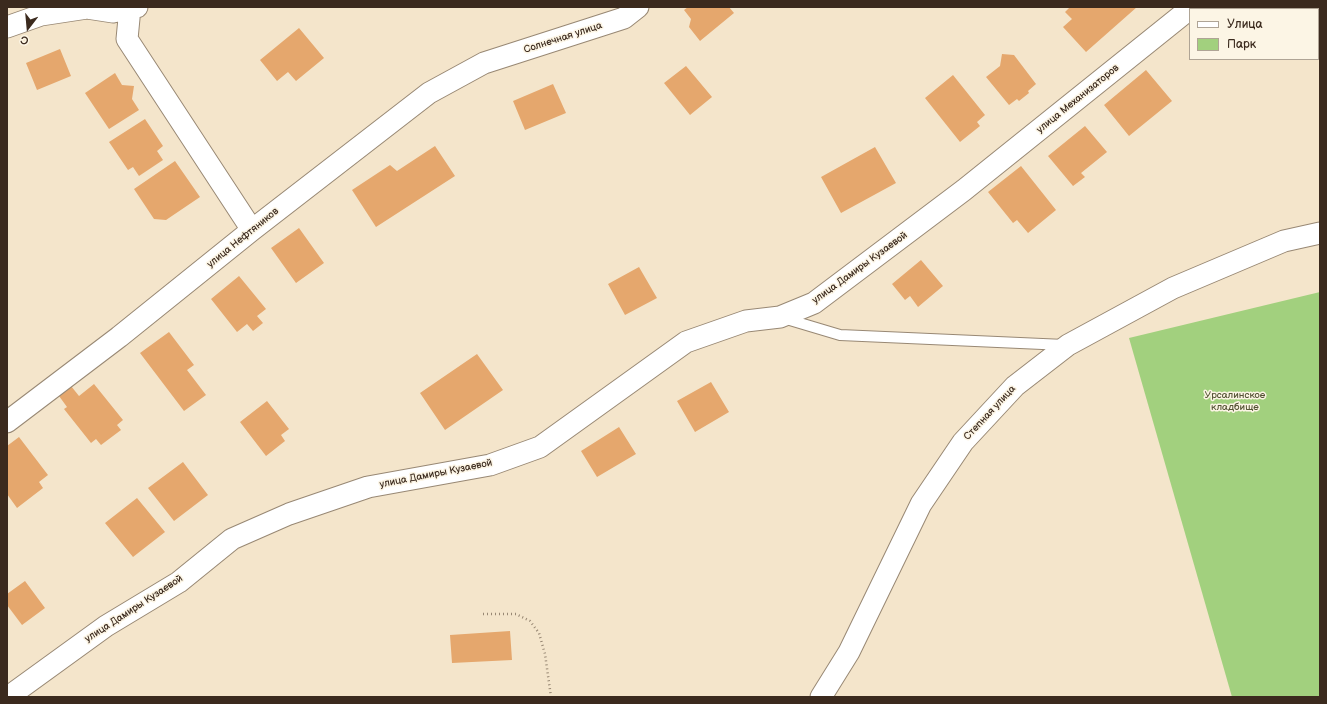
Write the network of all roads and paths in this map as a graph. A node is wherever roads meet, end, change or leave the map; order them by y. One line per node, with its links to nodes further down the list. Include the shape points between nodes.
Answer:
1 (638, 7): 5 (street, Солнечная улица, via 624,18)
2 (133, 8): 4 (street, via 113,12 87,8 41,15); 7 (street, via 127,39)
3 (1189, 9): 6 (street, улица Механизаторов)
4 (7, 27)
5 (484, 63): 7 (street, улица Нефтяников, via 428,92)
6 (964, 190): 9 (street, улица Дамиры Кузаевой, via 814,303)
7 (252, 230): 11 (street, улица Нефтяников, via 120,337)
8 (1320, 233): 10 (street, Степная улица, via 1284,240 1173,288)
9 (780, 317): 10 (lane, via 840,335); 13 (street, улица Дамиры Кузаевой, via 746,321 686,342 540,448 490,465 368,487 289,514 232,539 179,582 106,626)
10 (1068, 345): 15 (street, Степная улица, via 1015,386 963,442 921,504 849,652)
11 (7, 422)
12 (483, 614): 14 (path, via 516,614 530,621 539,633 545,654)
13 (8, 697)
14 (551, 697)
15 (821, 697)

